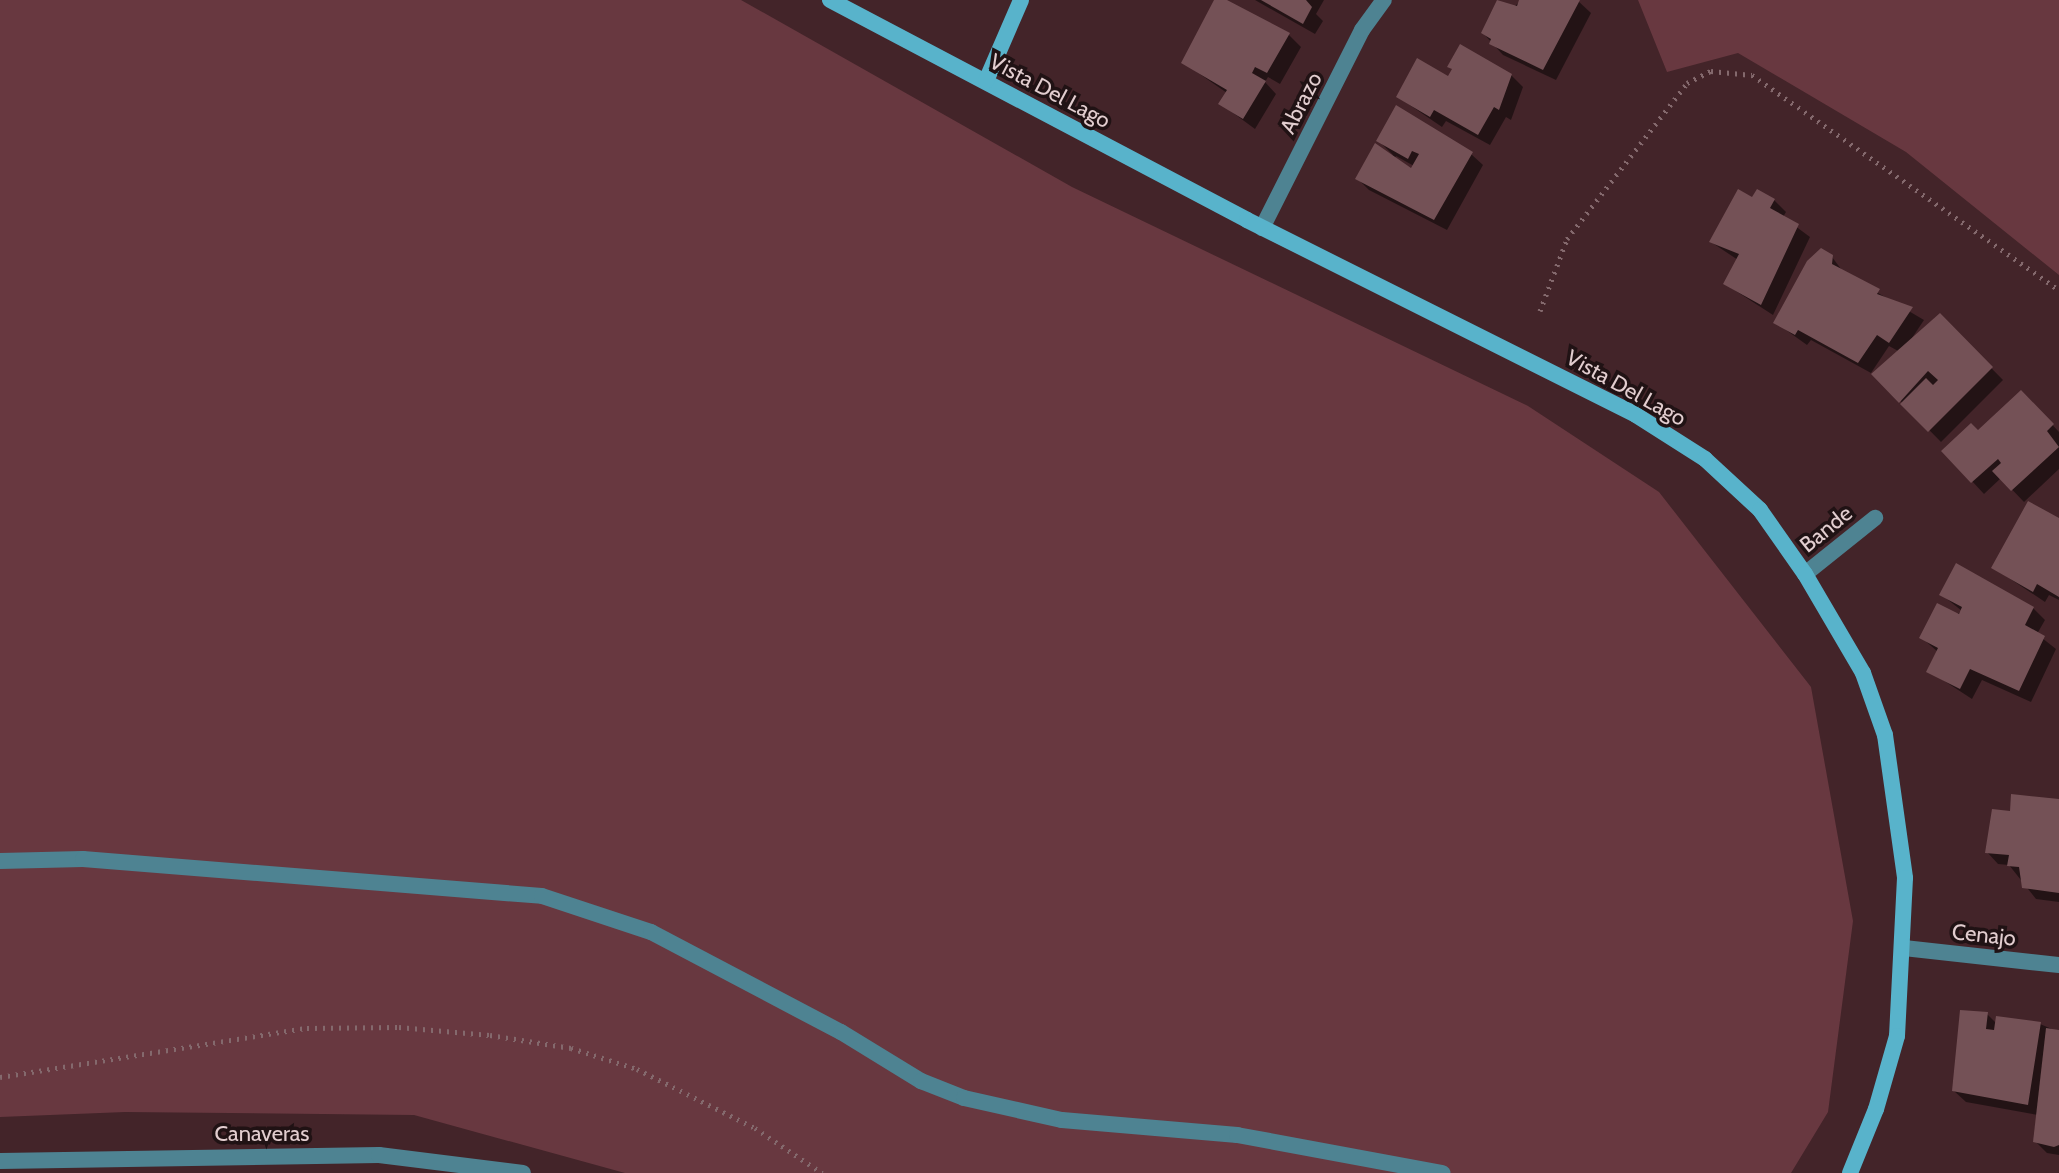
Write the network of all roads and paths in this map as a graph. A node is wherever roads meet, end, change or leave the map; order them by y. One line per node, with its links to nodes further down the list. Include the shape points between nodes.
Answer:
1 (830, 0): 4 (street, Vista Del Lago)
2 (1021, 0): 4 (street)
3 (1384, 0): 5 (street, Abrazo, via 1362,30)
4 (986, 81): 5 (street, Vista Del Lago)
5 (1262, 228): 9 (street, Vista Del Lago, via 1636,415 1716,469 1760,510)
6 (2059, 290): 7 (path, via 1752,75 1711,71 1687,83 1567,239)
7 (1540, 311)
8 (1875, 518): 9 (street, Bande)
9 (1805, 574): 11 (street, Vista Del Lago, via 1863,673 1885,735 1905,878)
10 (0, 861): 17 (street, via 83,859 542,896 651,932 841,1032 921,1081 964,1098 1062,1120 1237,1135)
11 (1904, 948): 12 (street, Cenajo); 18 (street, Vista Del Lago, via 1897,1036)
12 (2059, 965)
13 (0, 1077): 16 (path, via 307,1028 399,1027 490,1035 571,1048 637,1069 755,1128)
14 (0, 1161): 15 (street, Canaveras, via 379,1155)
15 (523, 1173)
16 (822, 1173)
17 (1443, 1173)
18 (1850, 1173)

